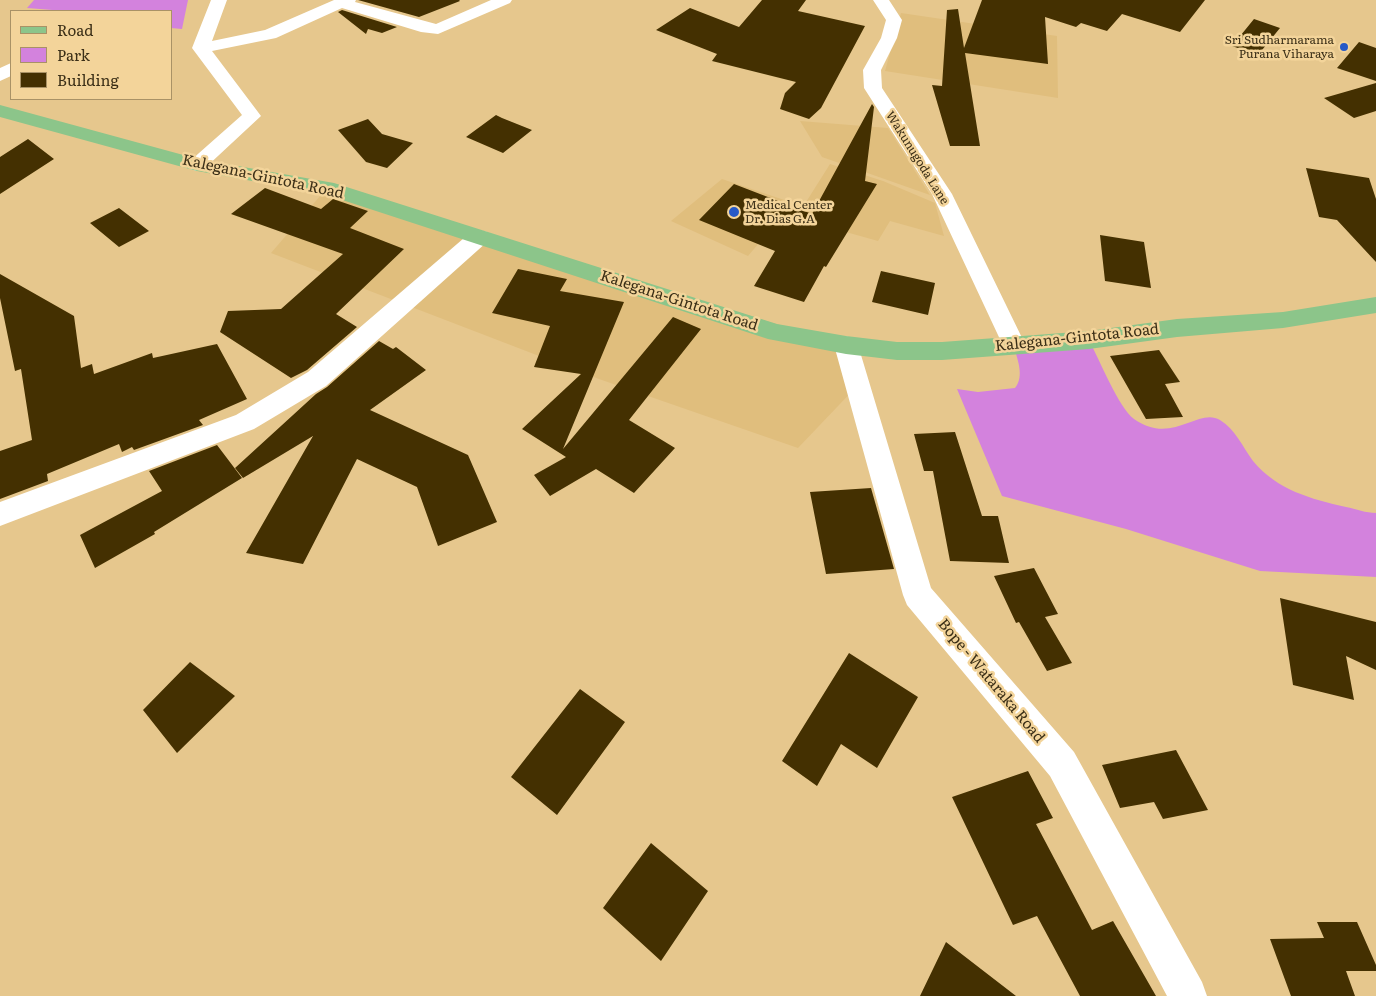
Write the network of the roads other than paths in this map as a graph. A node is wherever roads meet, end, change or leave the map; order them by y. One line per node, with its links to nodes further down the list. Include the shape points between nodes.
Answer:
1 (219, 0): 5 (street)
2 (504, 0): 4 (street, via 438,29)
3 (881, 0): 10 (street, Wakunugoda Lane, via 894,20 889,38 872,70 873,88 942,194)
4 (345, 2): 5 (street, via 270,34)
5 (201, 48): 7 (street, via 252,116)
6 (0, 111): 7 (main road, Kalegana-Gintota Road)
7 (197, 165): 8 (main road, Kalegana-Gintota Road, via 327,188)
8 (480, 237): 11 (main road, Kalegana-Gintota Road, via 776,333); 12 (street, via 317,379 245,422)
9 (1376, 305): 10 (main road, Kalegana-Gintota Road, via 1283,320 1177,328 1089,340)
10 (1012, 344): 11 (main road, Kalegana-Gintota Road, via 942,351 897,351)
11 (846, 345): 13 (street, Bope - Wataraka Road, via 918,595 1062,764)
12 (0, 514)
13 (1188, 996)

